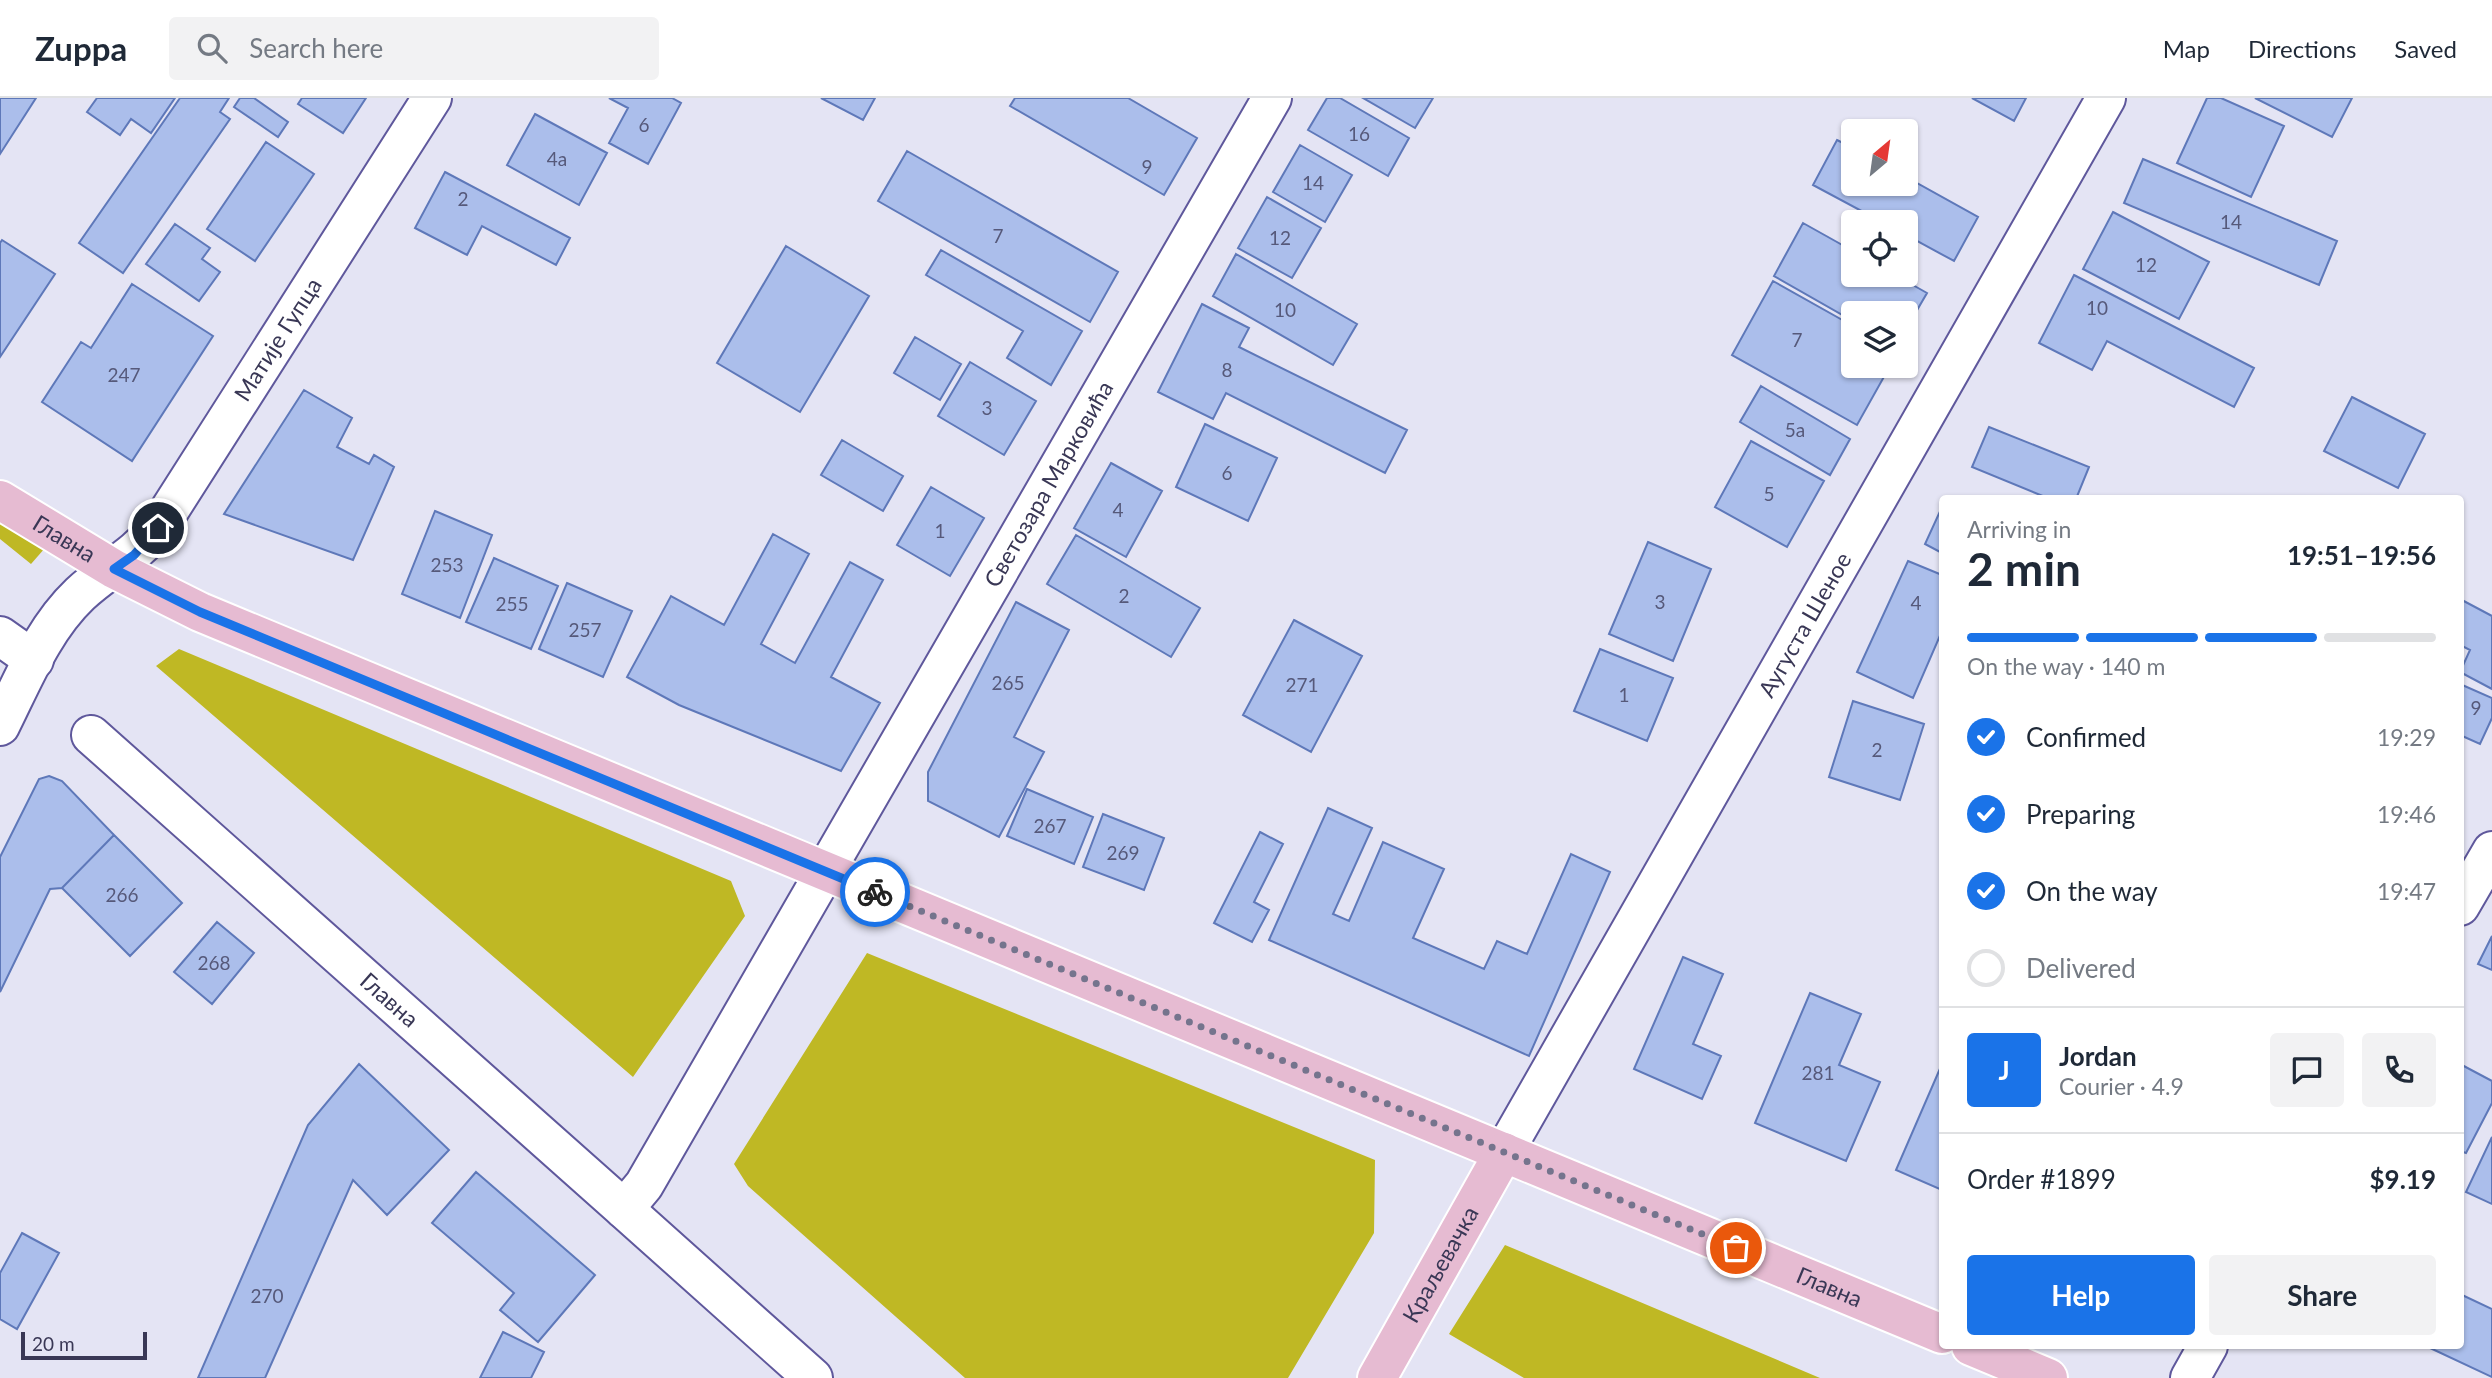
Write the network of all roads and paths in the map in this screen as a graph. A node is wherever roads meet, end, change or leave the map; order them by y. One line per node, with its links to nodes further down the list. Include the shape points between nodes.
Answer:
1 (432, 98): 5 (street, Матије Гупца, via 158,528)
2 (1272, 98): 11 (street, Светозара Марковића)
3 (2106, 98): 13 (street, Аугуста Шеное)
4 (0, 500): 5 (main road, Главна)
5 (114, 569): 7 (street, Матије Гупца, via 66,608); 11 (main road, Главна, via 200,612)
6 (0, 636): 7 (street)
7 (34, 660): 8 (street, Матије Гупца)
8 (0, 726)
9 (91, 735): 14 (street, Главна)
10 (2492, 852): 12 (street)
11 (825, 871): 13 (main road, Главна); 14 (street, via 644,1185)
12 (2464, 899)
13 (1504, 1152): 15 (main road, Главна); 19 (main road, Краљевачка)
14 (624, 1209): 18 (street, Главна)
15 (1939, 1333)
16 (1978, 1349): 20 (main road)
17 (2206, 1349): 21 (street)
18 (813, 1378)
19 (1377, 1378)
20 (2048, 1378)
21 (2190, 1378)

